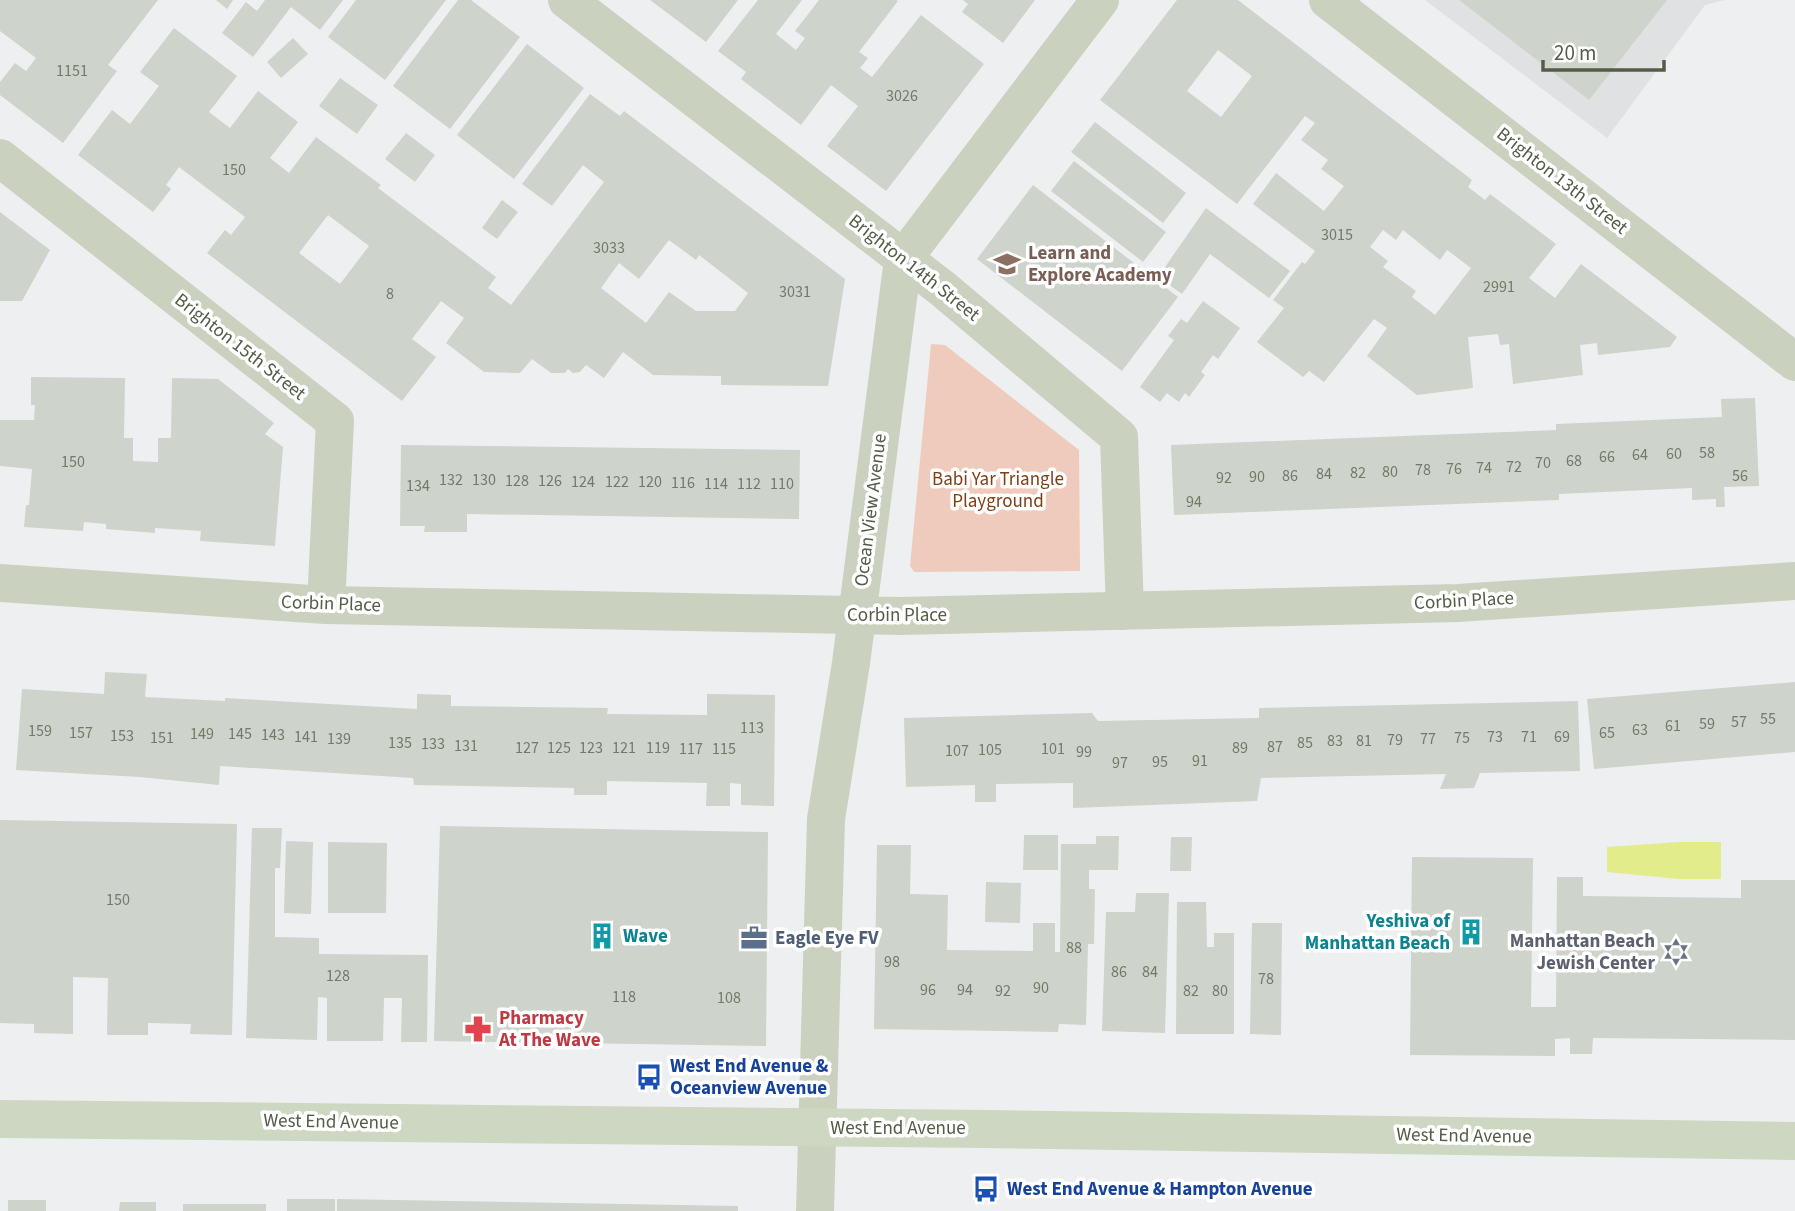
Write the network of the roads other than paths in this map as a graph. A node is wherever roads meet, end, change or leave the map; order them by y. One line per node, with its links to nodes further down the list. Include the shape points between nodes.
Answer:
1 (566, 0): 5 (street, Brighton 14th Street)
2 (1100, 0): 5 (street, Ocean View Avenue)
3 (1328, 0): 6 (street, Brighton 13th Street)
4 (0, 158): 9 (street, Brighton 15th Street, via 335,421)
5 (903, 259): 10 (street, Brighton 14th Street, via 1119,437); 11 (street, Ocean View Avenue)
6 (1795, 362)
7 (1795, 582): 10 (street, Corbin Place, via 1458,603)
8 (0, 583): 9 (street, Corbin Place)
9 (326, 605): 11 (street, Corbin Place)
10 (1125, 611): 11 (street, Corbin Place)
11 (857, 616): 13 (street, Ocean View Avenue, via 826,819)
12 (0, 1119): 13 (main road, West End Avenue)
13 (816, 1127): 14 (main road, West End Avenue); 15 (street, Ocean View Avenue)
14 (1795, 1141)
15 (815, 1211)

